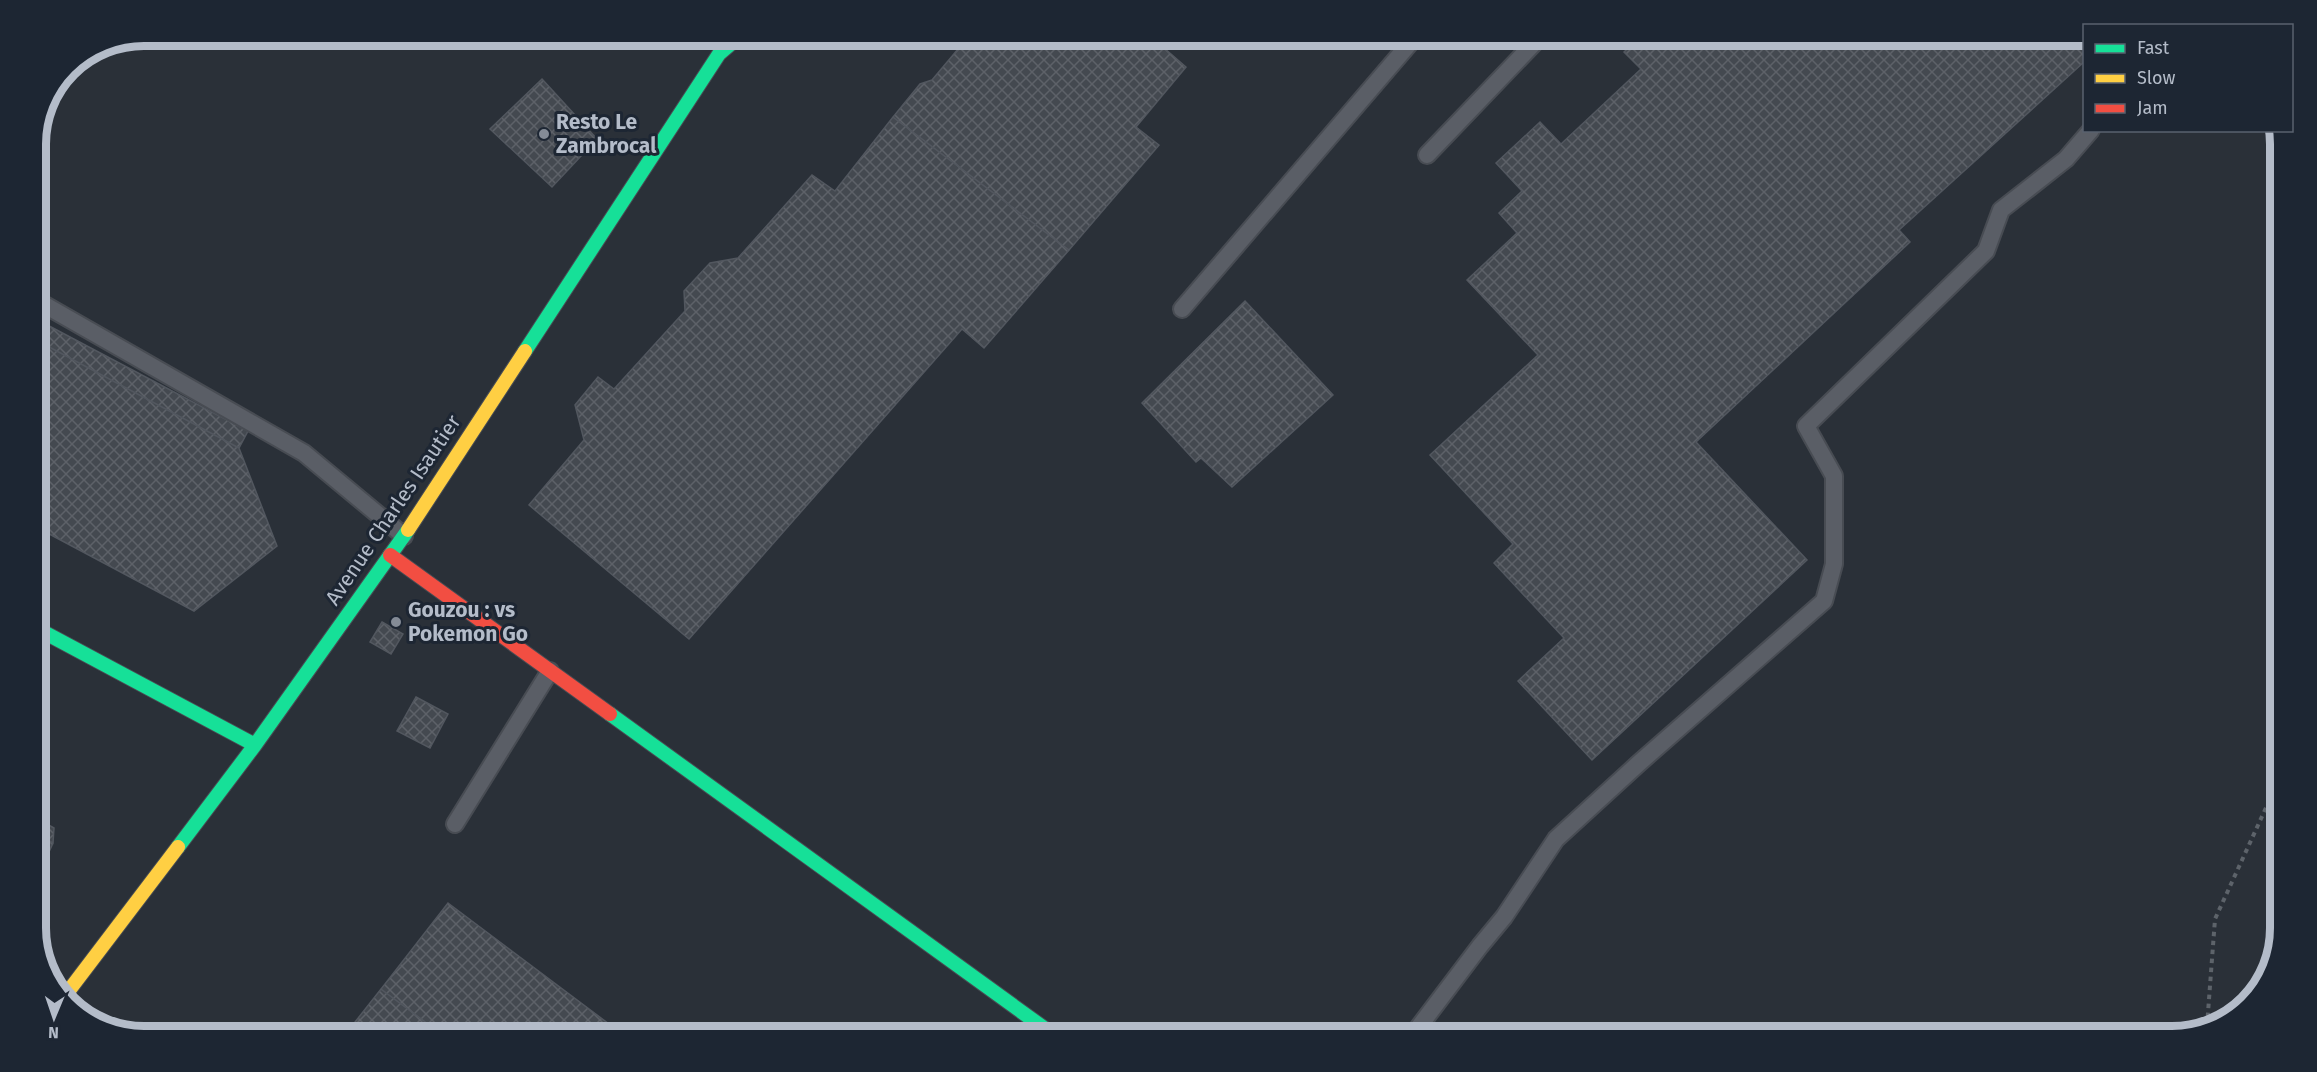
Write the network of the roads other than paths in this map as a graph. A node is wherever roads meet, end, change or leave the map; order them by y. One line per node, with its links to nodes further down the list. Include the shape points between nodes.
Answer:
1 (728, 46): 8 (street, Avenue Charles Isautier, via 719,54)
2 (1407, 46): 7 (lane)
3 (1531, 46): 5 (lane)
4 (2089, 132): 16 (lane, via 2066,159 2001,210 1986,251 1806,426 1834,476 1834,564 1824,601 1556,839 1504,917)
5 (1427, 155)
6 (47, 306): 8 (lane, via 304,453)
7 (1182, 309)
8 (404, 536): 9 (street, Avenue Charles Isautier)
9 (390, 555): 11 (street); 12 (street, Avenue Charles Isautier)
10 (47, 634): 12 (street)
11 (550, 671): 13 (lane); 15 (street)
12 (255, 745): 14 (street, Avenue Charles Isautier)
13 (454, 824)
14 (72, 988)
15 (1041, 1026)
16 (1420, 1026)

